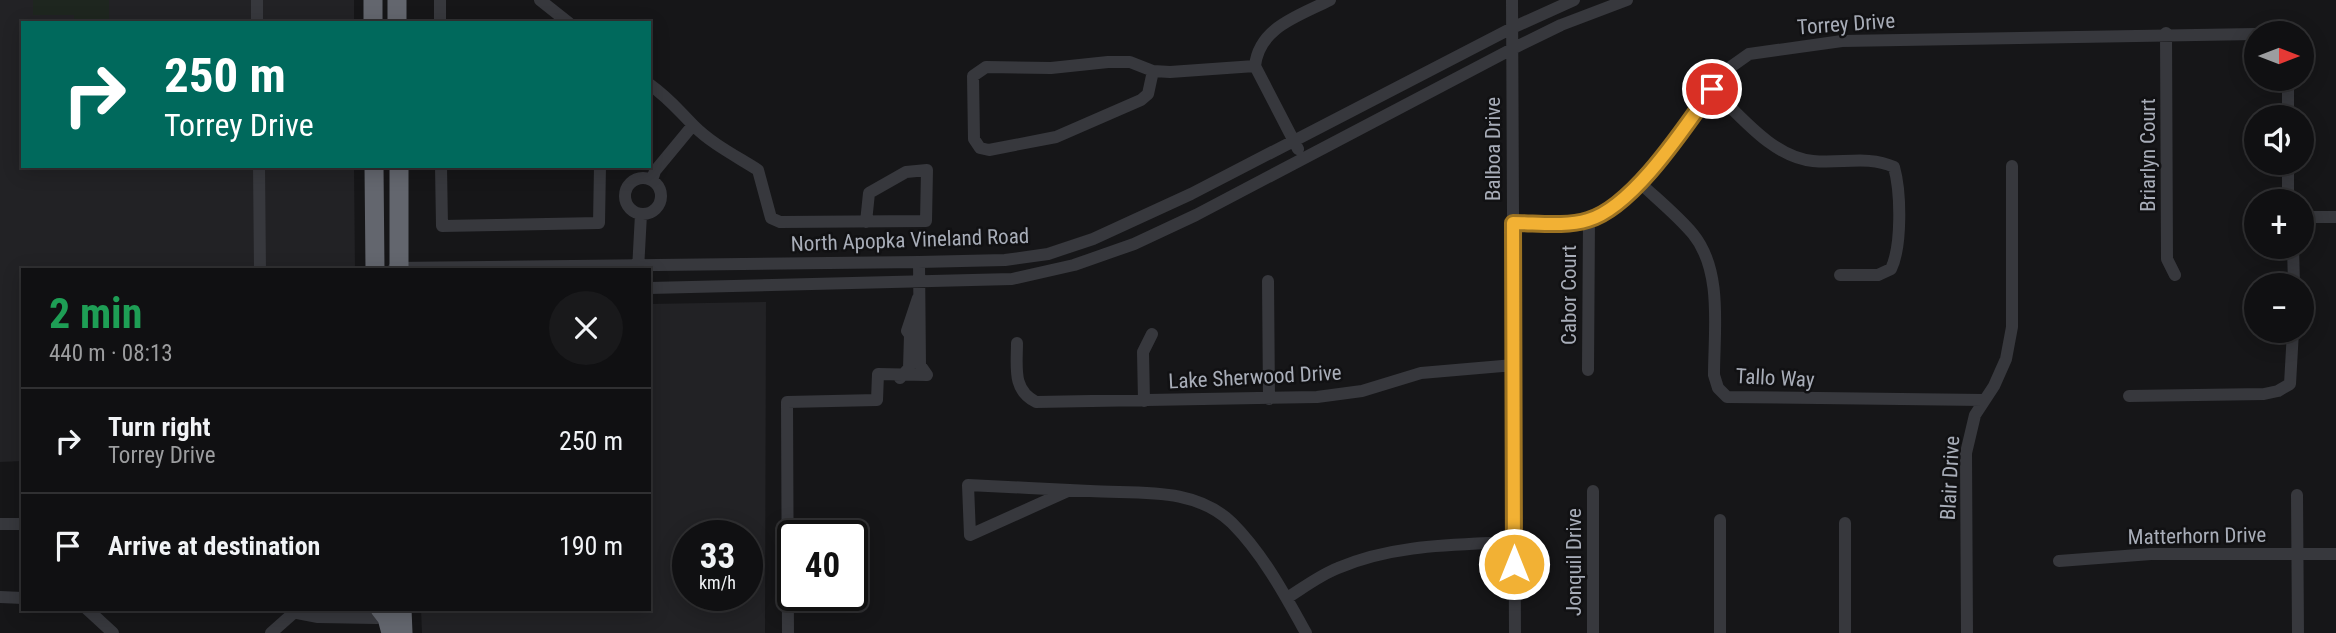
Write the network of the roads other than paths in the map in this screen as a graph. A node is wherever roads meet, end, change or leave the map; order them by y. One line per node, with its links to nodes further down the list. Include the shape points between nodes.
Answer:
1 (257, 0): 10 (street)
2 (373, 0): 11 (highway)
3 (397, 0): 12 (highway)
4 (440, 0): 13 (street)
5 (540, 0): 14 (street)
6 (1329, 0): 19 (street, via 1272,30 1261,43)
7 (1512, 0): 15 (street, Balboa Drive)
8 (1574, 0): 15 (street, North Apopka Vineland Road)
9 (1627, 0): 18 (street, North Apopka Vineland Road)
10 (257, 21)
11 (373, 21)
12 (397, 21)
13 (440, 21)
14 (566, 21)
15 (1512, 28): 18 (street, Balboa Drive); 24 (street, North Apopka Vineland Road)
16 (2166, 33): 17 (street, Torrey Drive); 22 (street, Torrey Drive, via 1798,45 1741,58); 49 (street, Briarlyn Court, via 2167,259)
17 (2244, 34)
18 (1512, 49): 26 (street, North Apopka Vineland Road); 42 (street, Balboa Drive)
19 (1255, 66): 20 (street); 24 (street)
20 (1153, 71): 20 (street, via 1130,62 978,70 973,76 974,139 980,148 989,150 1056,137 1141,100)
21 (651, 85): 23 (street, via 674,102)
22 (1712, 89): 36 (street, Torrey Drive); 48 (street, via 1774,146 1794,157 1879,160 1894,167 1898,181 1897,257 1891,270 1878,275)
23 (693, 125): 25 (street); 41 (street, via 758,170 771,218 780,222)
24 (1293, 142): 26 (street); 43 (street, North Apopka Vineland Road, via 1141,219 1048,254)
25 (676, 144): 27 (street, via 664,148); 35 (street)
26 (1303, 158): 51 (street, North Apopka Vineland Road, via 1134,244 1074,265 1012,279)
27 (651, 164)
28 (2012, 166): 62 (street, Blair Drive, via 2012,327 2006,359)
29 (259, 168): 45 (street)
30 (374, 168): 46 (highway)
31 (399, 168): 47 (highway)
32 (441, 168): 33 (street, via 442,226 599,223)
33 (600, 168)
34 (649, 168): 35 (street)
35 (646, 179): 37 (street, via 629,185 625,197 630,209); 37 (street, via 661,190 661,202 653,212)
36 (1639, 182): 40 (street, Torrey Drive, via 1616,205); 62 (street, Tallo Way, via 1693,234 1705,253 1712,275 1714,375 1727,397)
37 (640, 214): 44 (street)
38 (2314, 217): 39 (street)
39 (2336, 217)
40 (1589, 220): 42 (street, Torrey Drive); 58 (street, Cabor Court)
41 (866, 222): 41 (street, via 869,193 906,172 927,170 926,221)
42 (1513, 223): 57 (street, Balboa Drive)
43 (919, 262): 44 (street, North Apopka Vineland Road); 51 (street)
44 (638, 267): 47 (street, North Apopka Vineland Road)
45 (260, 268)
46 (375, 268)
47 (397, 268)
48 (1840, 275)
49 (2175, 275)
50 (1268, 281): 61 (street)
51 (919, 282): 52 (street, North Apopka Vineland Road); 53 (street)
52 (651, 288)
53 (918, 298): 59 (street, via 907,331 909,368); 59 (street, via 920,366 927,375)
54 (1152, 334): 63 (street, via 1143,352)
55 (1017, 343): 63 (street, Lake Sherwood Drive, via 1018,386 1036,402)
56 (2292, 343): 60 (street, via 2290,384 2278,391)
57 (1514, 365): 61 (street, Lake Sherwood Drive, via 1432,371 1362,391); 71 (street, Balboa Drive)
58 (1588, 370)
59 (905, 376): 87 (street, via 878,378 877,400 787,402)
60 (2129, 396)
61 (1269, 399): 63 (street, Lake Sherwood Drive)
62 (1983, 400): 93 (street, Blair Drive, via 1966,453)
63 (1144, 401)
64 (1070, 490): 64 (street, via 968,485 970,535 983,529); 77 (street, via 1138,490 1213,510 1231,522 1260,556)
65 (1593, 491): 90 (street, Jonquil Drive)
66 (2297, 495): 72 (street)
67 (1720, 520): 91 (street)
68 (1845, 523): 92 (street)
69 (0, 524): 70 (street)
70 (21, 524)
71 (1514, 542): 77 (street, via 1421,547 1370,556 1335,569); 89 (street, Balboa Drive)
72 (2298, 554): 73 (street, Matterhorn Drive); 74 (street, Matterhorn Drive, via 2151,554); 94 (street)
73 (2336, 554)
74 (2059, 561)
75 (0, 597): 76 (street)
76 (21, 598)
77 (1286, 598): 88 (street)
78 (89, 611): 83 (street)
79 (292, 611): 84 (street)
80 (296, 611): 82 (street, via 317,617)
81 (402, 611): 86 (highway)
82 (378, 617): 85 (highway, via 387,618)
83 (113, 633)
84 (271, 633)
85 (391, 633)
86 (403, 633)
87 (788, 633)
88 (1306, 633)
89 (1515, 633)
90 (1593, 633)
91 (1720, 633)
92 (1845, 633)
93 (1967, 633)
94 (2298, 633)

